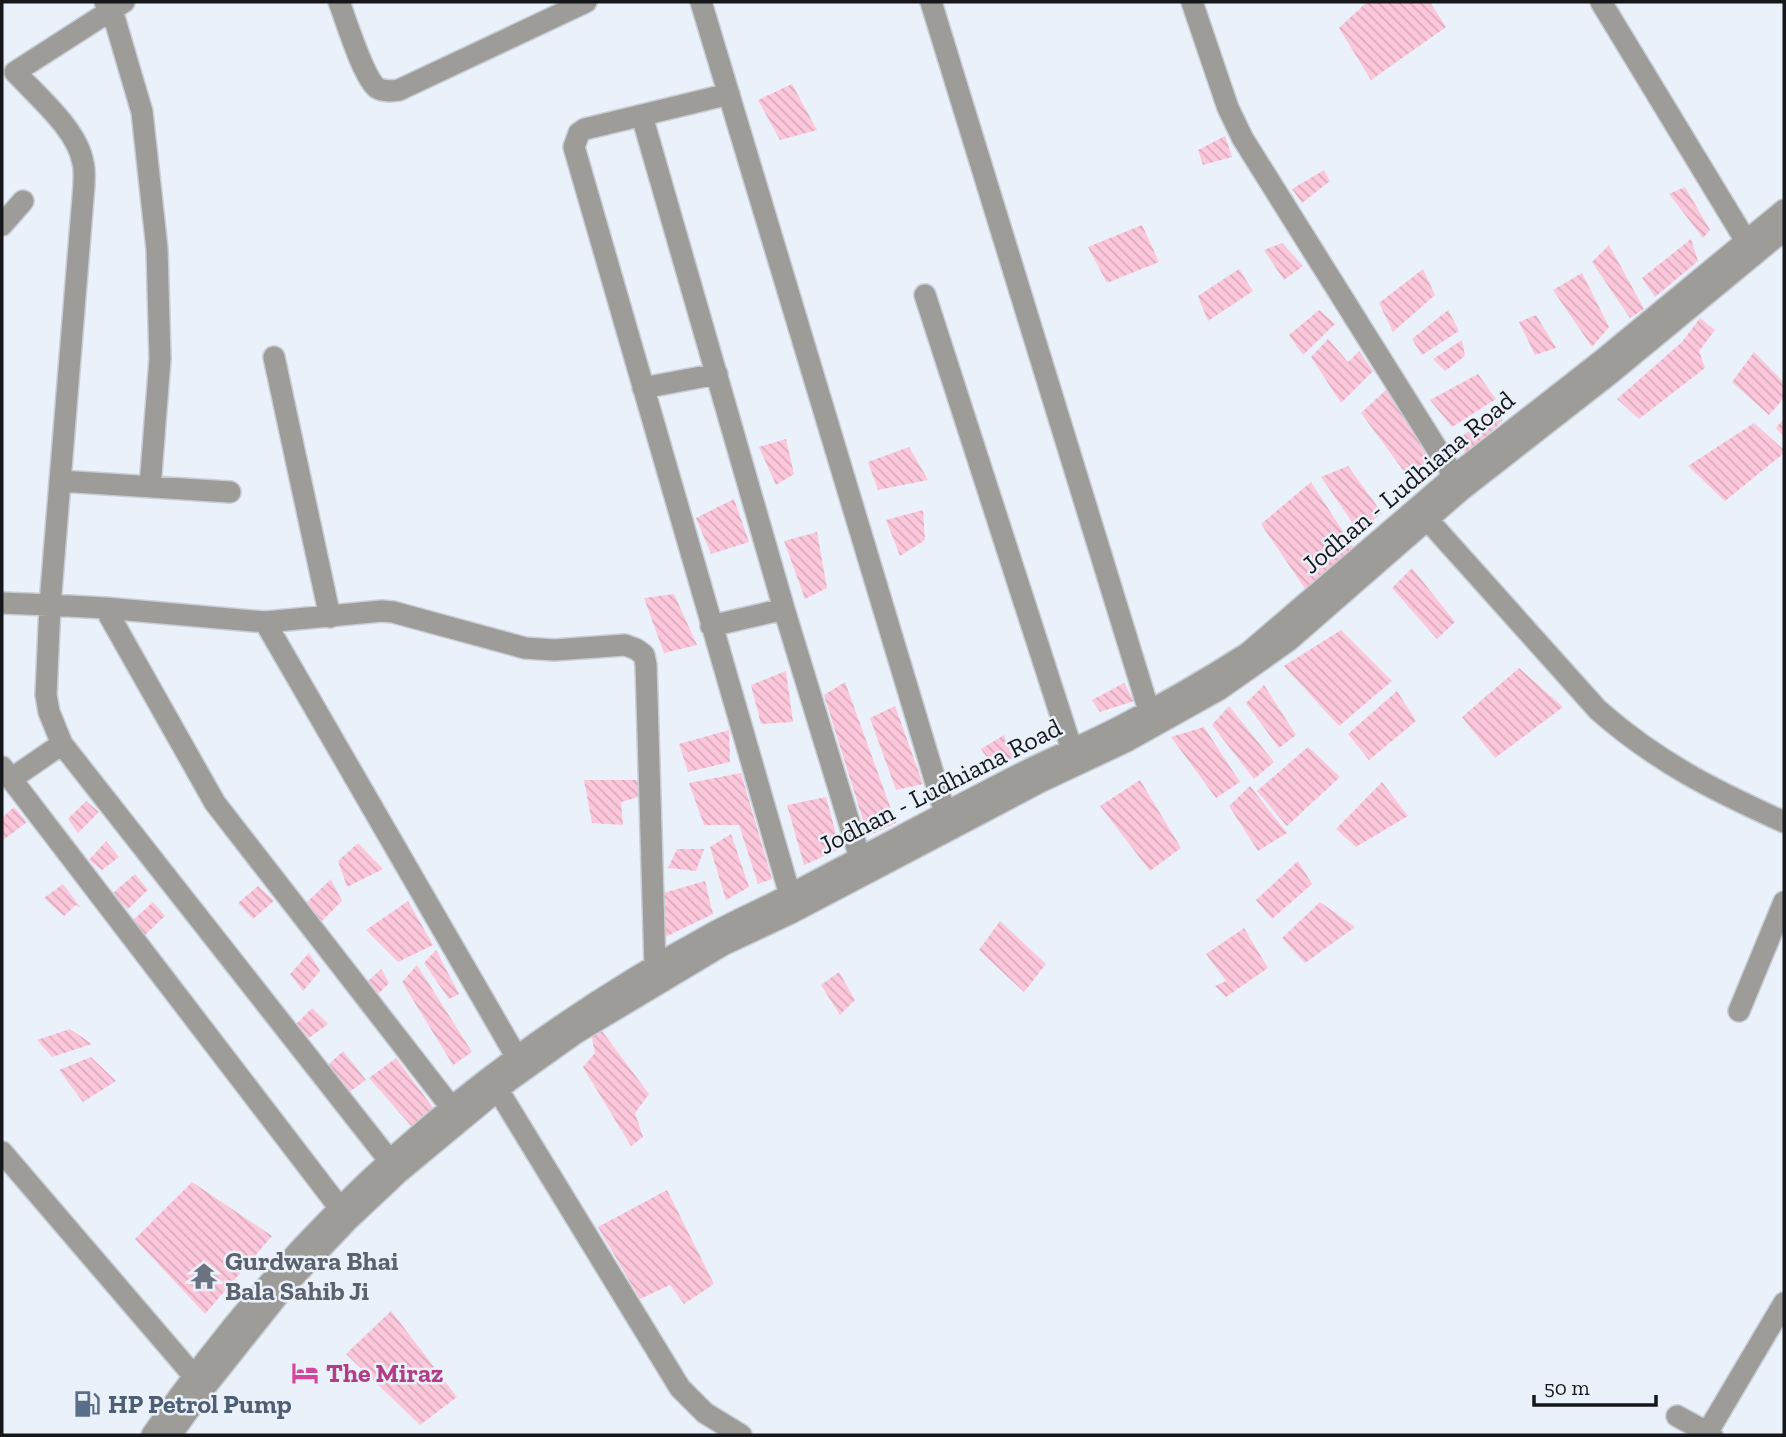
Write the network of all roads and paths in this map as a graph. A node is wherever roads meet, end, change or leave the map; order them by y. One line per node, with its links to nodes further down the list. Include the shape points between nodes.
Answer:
1 (339, 2): 2 (street, via 366,74 386,91 399,90)
2 (586, 2)
3 (701, 2): 9 (street)
4 (931, 2): 32 (street)
5 (1192, 2): 20 (street, via 1242,139)
6 (1601, 2): 15 (street)
7 (113, 4): 8 (street); 22 (street, via 142,112 157,249 160,359)
8 (8, 67): 21 (street, via 63,124 83,163)
9 (729, 94): 10 (street); 36 (street)
10 (642, 116): 18 (street); 19 (street, via 585,130 574,147)
11 (23, 201): 13 (street)
12 (1784, 210): 15 (street, Jodhan - Ludhiana Road)
13 (2, 226)
14 (1784, 230): 24 (street, Jodhan - Ludhiana Road, via 1611,373)
15 (1746, 241): 20 (street, Jodhan - Ludhiana Road)
16 (925, 295): 34 (street)
17 (274, 357): 29 (street)
18 (717, 374): 19 (street); 28 (street)
19 (643, 388): 31 (street)
20 (1454, 476): 24 (street, Jodhan - Ludhiana Road)
21 (60, 481): 22 (street); 26 (street)
22 (150, 487): 23 (street)
23 (230, 492)
24 (1422, 513): 32 (street, Jodhan - Ludhiana Road, via 1248,653); 37 (street, via 1621,730 1675,769); 44 (street, Jodhan - Ludhiana Road, via 1288,641 1220,689 1125,743 723,945 576,1033)
25 (2, 603): 26 (street)
26 (50, 606): 27 (street); 33 (street, via 46,695)
27 (105, 608): 30 (street); 45 (street, via 215,803)
28 (784, 609): 31 (street); 38 (street)
29 (330, 617): 30 (street); 41 (street, via 393,612 513,646 554,650 625,645 644,655)
30 (265, 622): 43 (street)
31 (711, 626): 39 (street)
32 (1149, 711): 34 (street, Jodhan - Ludhiana Road)
33 (62, 744): 35 (street); 47 (street)
34 (1072, 750): 36 (street, Jodhan - Ludhiana Road)
35 (6, 773): 48 (street)
36 (945, 813): 38 (street, Jodhan - Ludhiana Road)
37 (1784, 822)
38 (860, 858): 39 (street, Jodhan - Ludhiana Road)
39 (790, 895): 41 (street, Jodhan - Ludhiana Road)
40 (1784, 902): 42 (street)
41 (655, 966): 43 (street, Jodhan - Ludhiana Road)
42 (1739, 1011)
43 (516, 1056): 45 (street, Jodhan - Ludhiana Road)
44 (498, 1090): 54 (street, Jodhan - Ludhiana Road, via 398,1173 323,1246); 55 (street, via 680,1388 705,1413)
45 (451, 1107): 47 (street, Jodhan - Ludhiana Road)
46 (2, 1152): 50 (street)
47 (389, 1160): 48 (street, Jodhan - Ludhiana Road)
48 (339, 1207): 50 (street, Jodhan - Ludhiana Road, via 277,1272)
49 (1784, 1303): 52 (street)
50 (193, 1375): 53 (street, Jodhan - Ludhiana Road)
51 (1678, 1416): 52 (street)
52 (1709, 1434)
53 (152, 1435)
54 (171, 1435)
55 (741, 1435)

